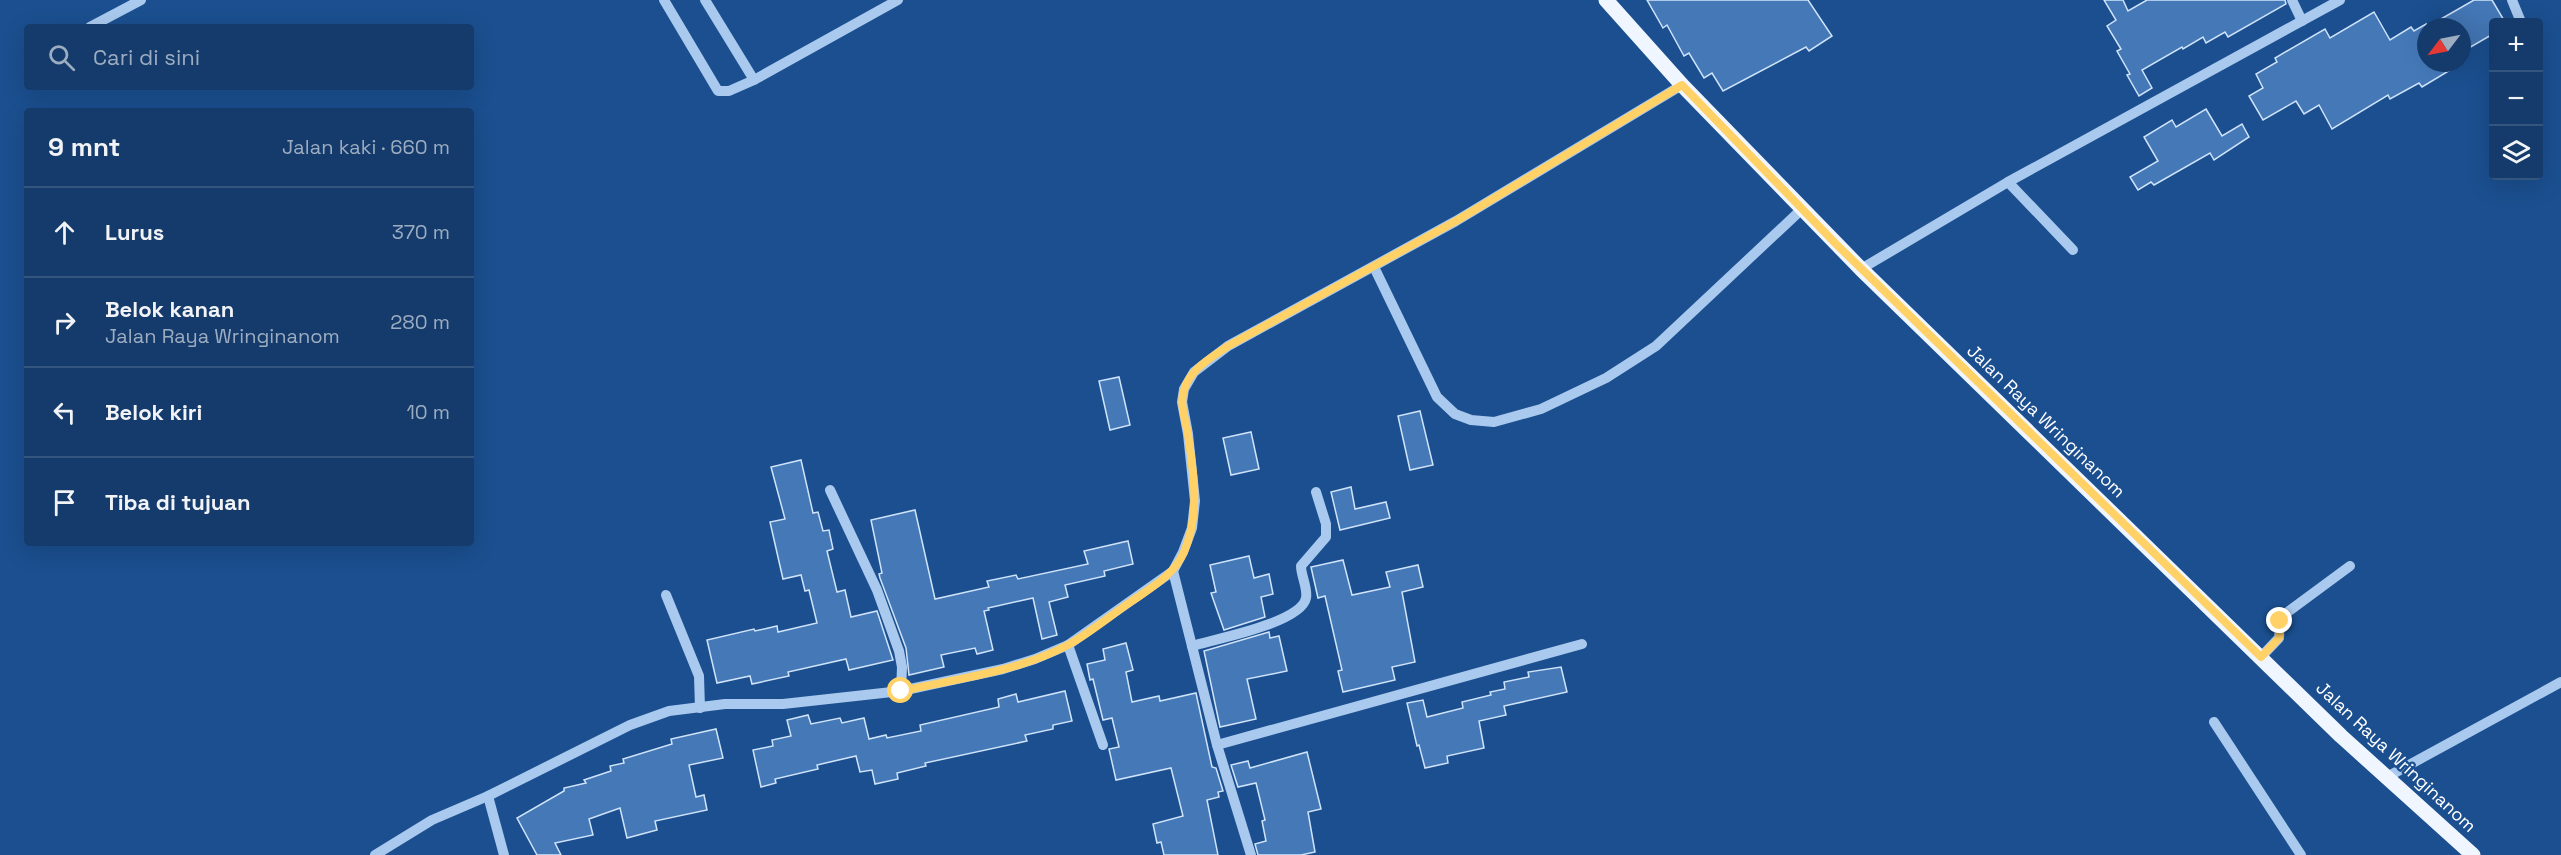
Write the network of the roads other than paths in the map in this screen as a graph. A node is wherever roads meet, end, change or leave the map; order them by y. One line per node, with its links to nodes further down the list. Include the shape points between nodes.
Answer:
1 (141, 0): 11 (street)
2 (664, 0): 12 (street, via 718,91 729,91)
3 (705, 0): 12 (street)
4 (898, 0): 12 (street)
5 (1606, 0): 13 (main road, Jalan Raya Wringinanom)
6 (2292, 0): 10 (street)
7 (2340, 0): 10 (street)
8 (2512, 0): 9 (street)
9 (2520, 18)
10 (2302, 21): 14 (street)
11 (96, 24)
12 (754, 80)
13 (1682, 85): 15 (main road, Jalan Raya Wringinanom); 17 (street)
14 (2008, 182): 16 (street); 18 (street)
15 (1802, 209): 17 (street, via 1656,346 1606,378 1541,409 1494,422 1455,414 1437,397); 18 (main road, Jalan Raya Wringinanom)
16 (2073, 250)
17 (1374, 267): 22 (street, via 1228,346 1194,372 1182,402 1195,501 1192,528)
18 (1861, 269): 27 (main road, Jalan Raya Wringinanom)
19 (830, 490): 29 (street, via 877,590 899,651)
20 (1316, 492): 26 (street, via 1326,537 1301,566 1306,595 1301,607 1281,620)
21 (2350, 566): 27 (street, via 2285,614 2280,621 2279,638)
22 (1173, 571): 25 (street); 26 (street)
23 (666, 595): 30 (street, via 699,676)
24 (1582, 644): 33 (street)
25 (1068, 645): 29 (street, via 1003,669); 32 (street)
26 (1192, 646): 33 (street)
27 (2261, 657): 34 (main road, Jalan Raya Wringinanom)
28 (2561, 682): 34 (street)
29 (901, 691): 30 (street, via 783,704)
30 (700, 708): 35 (street, via 669,711 630,725)
31 (2214, 722): 40 (street)
32 (1103, 745)
33 (1217, 745): 39 (street)
34 (2387, 777): 36 (main road, Jalan Raya Wringinanom)
35 (488, 796): 37 (street, via 432,820); 38 (street)
36 (2468, 854)
37 (375, 855)
38 (504, 855)
39 (1251, 855)
40 (2301, 855)

